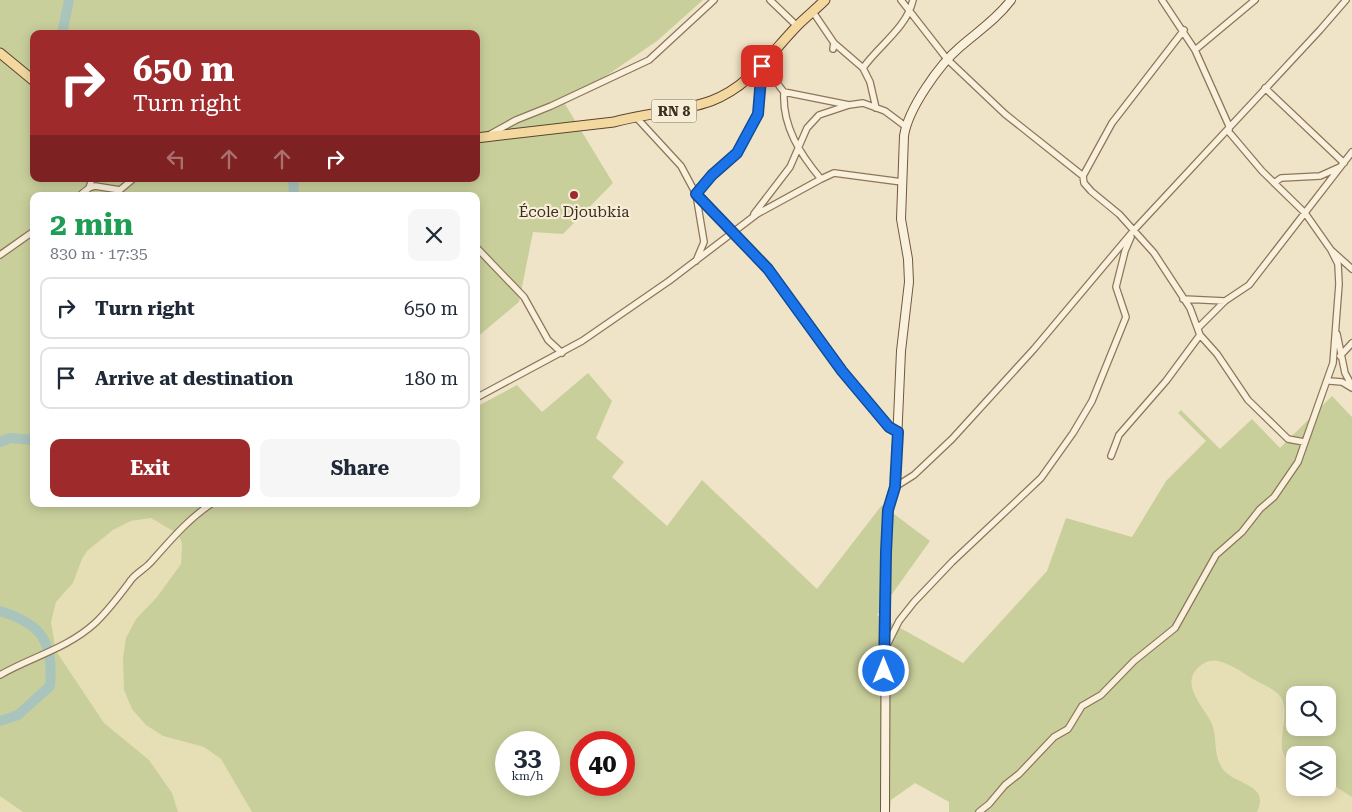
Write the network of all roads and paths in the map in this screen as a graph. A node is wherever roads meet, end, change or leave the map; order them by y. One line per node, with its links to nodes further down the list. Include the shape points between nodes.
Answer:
1 (714, 0): 28 (street, via 649,60)
2 (770, 0): 12 (street)
3 (825, 0): 11 (main road, RN 8)
4 (901, 0): 10 (street)
5 (913, 0): 10 (street)
6 (1011, 0): 17 (street)
7 (1162, 0): 13 (street)
8 (1255, 0): 14 (street)
9 (1346, 0): 21 (street)
10 (910, 11): 17 (street); 19 (street, via 906,20)
11 (813, 12): 12 (main road, RN 8); 19 (street, via 833,46)
12 (797, 26): 16 (main road, RN 8)
13 (1184, 30): 14 (street); 32 (street, via 1112,123)
14 (1196, 50): 27 (street)
15 (0, 54): 20 (main road)
16 (772, 54): 18 (main road, RN 8); 22 (street, via 772,72)
17 (948, 59): 26 (street); 32 (street, via 1005,114)
18 (762, 66): 25 (main road, RN 8, via 730,92 712,100 684,109); 40 (street, via 758,114 737,153)
19 (863, 68): 24 (street)
20 (30, 78)
21 (1265, 88): 27 (street); 31 (street)
22 (784, 92): 23 (street); 29 (street, via 786,112)
23 (849, 105): 24 (street, via 863,103); 29 (street, via 819,115 807,128)
24 (876, 108): 26 (street)
25 (635, 116): 28 (main road, RN 8, via 614,122); 40 (street, via 681,166)
26 (905, 126): 36 (street)
27 (1229, 126): 37 (street, via 1229,132 1239,145); 43 (street)
28 (480, 138)
29 (798, 149): 33 (street); 42 (street, via 780,182)
30 (1352, 152): 31 (street)
31 (1342, 165): 37 (street, via 1320,176 1281,178); 41 (street)
32 (1083, 176): 43 (street, via 1090,191)
33 (821, 178): 36 (street, via 834,173); 42 (street)
34 (91, 182): 38 (street)
35 (130, 182): 38 (street, via 120,190)
36 (902, 182): 63 (street, via 901,220 909,282 901,351)
37 (1274, 183): 41 (street)
38 (89, 188): 39 (street)
39 (84, 192)
40 (696, 194): 44 (street); 49 (street, via 704,242)
41 (1305, 213): 46 (street); 52 (street, via 1249,284)
42 (750, 220): 44 (street)
43 (1134, 230): 51 (street, via 1154,253); 66 (street, via 1034,349 952,439 914,475); 68 (street, via 1116,287 1126,317 1092,401 1041,478 914,602 899,620)
44 (732, 233): 49 (street); 63 (street, via 768,269 842,371 889,427)
45 (30, 234): 48 (street)
46 (1331, 250): 50 (street); 54 (street, via 1338,264)
47 (480, 252): 57 (street, via 524,297 548,340)
48 (0, 255)
49 (696, 261): 57 (street)
50 (1352, 269)
51 (1183, 299): 52 (street); 53 (street)
52 (1225, 301): 53 (street)
53 (1199, 327): 55 (street)
54 (1336, 331): 58 (street); 59 (street)
55 (1200, 335): 64 (street, via 1248,400 1288,439); 65 (street, via 1166,381 1119,435)
56 (1352, 343): 58 (street)
57 (562, 353): 62 (street)
58 (1341, 355): 59 (street); 61 (street)
59 (1333, 363): 64 (street)
60 (1330, 381): 61 (street)
61 (1352, 387)
62 (480, 396)
63 (898, 432): 66 (street)
64 (1304, 442): 71 (street, via 1298,462 1274,497 1216,555 1175,628 1134,661 1101,695 1082,706 1068,729 1054,737)
65 (1111, 456)
66 (895, 487): 68 (street, via 888,510)
67 (207, 507): 69 (street, via 173,536 131,579 123,593 93,625 50,653)
68 (884, 651): 70 (street)
69 (0, 675)
70 (885, 812)
71 (978, 812)

